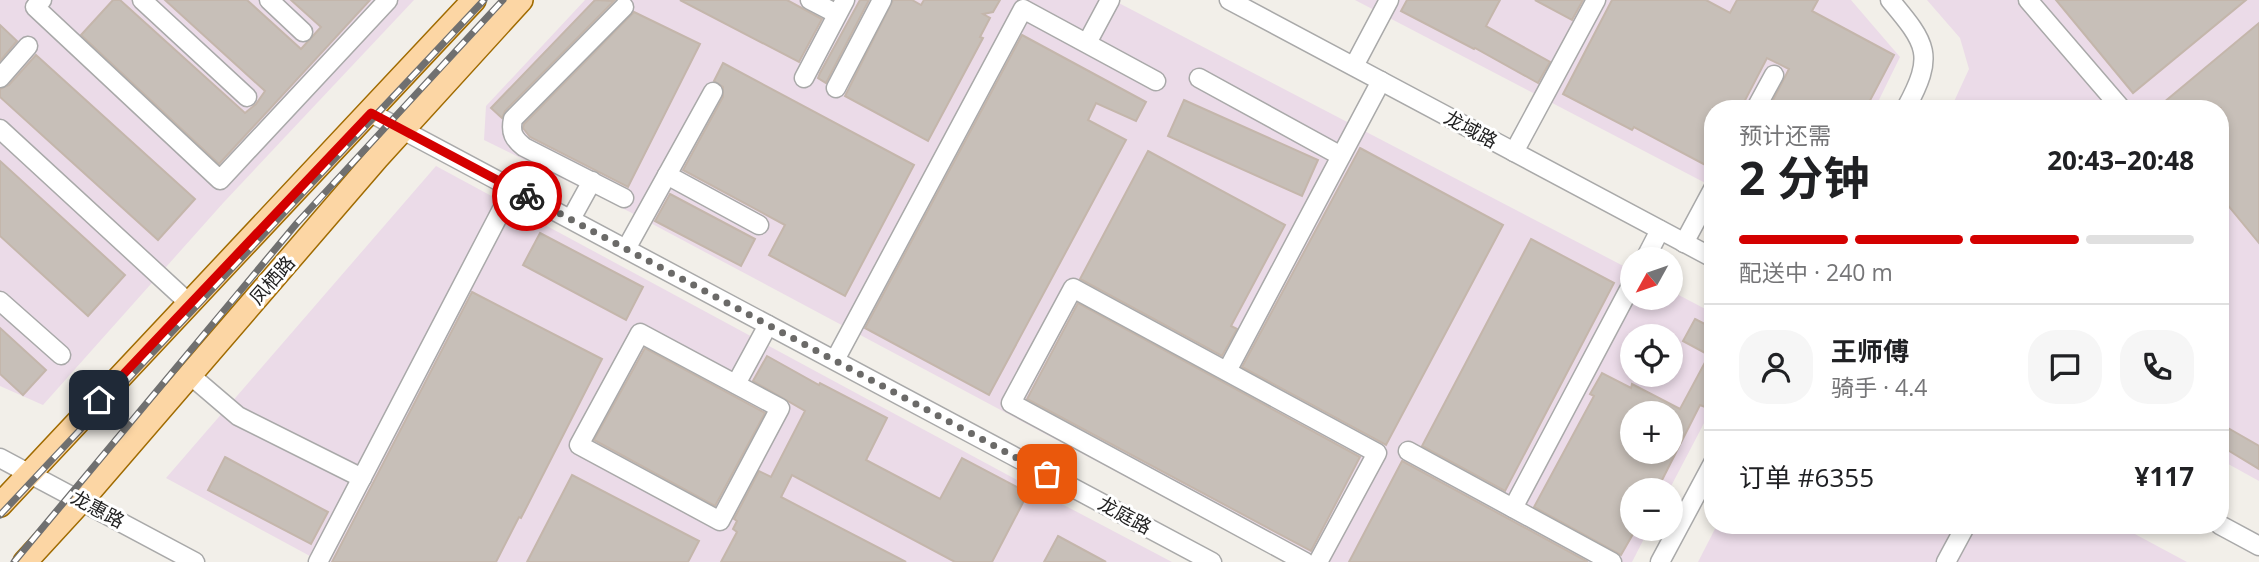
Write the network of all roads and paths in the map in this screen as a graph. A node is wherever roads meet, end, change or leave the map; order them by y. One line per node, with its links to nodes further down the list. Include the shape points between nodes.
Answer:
1 (42, 0): 4 (street, via 35,7 220,180)
2 (142, 0): 29 (street)
3 (269, 0): 17 (street)
4 (388, 0)
5 (521, 0): 35 (main road, 凤栖路)
6 (810, 0): 16 (street)
7 (882, 0): 27 (street)
8 (1110, 0): 18 (street)
9 (1229, 0): 20 (street, 龙域路)
10 (1390, 0): 20 (street)
11 (1596, 0): 36 (street)
12 (1889, 0): 31 (street, via 1917,33 1925,59)
13 (2028, 0): 32 (street)
14 (472, 1): 33 (main road)
15 (624, 7): 39 (street, via 513,119 511,129 524,147)
16 (841, 7): 23 (street)
17 (303, 32)
18 (1087, 43): 25 (street); 55 (street, via 1023,9)
19 (28, 46): 22 (street)
20 (1354, 66): 26 (street, 龙域路)
21 (1774, 75): 30 (street)
22 (0, 78)
23 (804, 78)
24 (1199, 78): 37 (street)
25 (1156, 80)
26 (1381, 81): 36 (street, 龙域路); 37 (street)
27 (836, 88)
28 (713, 92): 38 (street)
29 (247, 96)
30 (1760, 100)
31 (1911, 100)
32 (2114, 100)
33 (371, 113): 35 (street, 龙庭路); 51 (main road)
34 (0, 128): 51 (street)
35 (403, 130): 40 (street, 龙庭路); 57 (main road, 凤栖路)
36 (1514, 152): 45 (street, 龙域路)
37 (1341, 156): 56 (street)
38 (667, 175): 44 (street); 48 (street)
39 (592, 181): 41 (street); 43 (street)
40 (513, 188): 43 (street, 龙庭路); 62 (street)
41 (624, 198)
42 (1704, 206): 46 (street)
43 (571, 219): 48 (street, 龙庭路)
44 (759, 225)
45 (1660, 230): 46 (street, 龙域路); 47 (street)
46 (1685, 243): 49 (street, 龙域路)
47 (1651, 247)
48 (626, 248): 53 (street, 龙庭路)
49 (1704, 253)
50 (0, 300): 54 (street)
51 (190, 304): 61 (main road)
52 (1620, 306): 66 (street)
53 (768, 325): 55 (street, 龙庭路); 58 (street)
54 (61, 355)
55 (835, 360): 73 (street, 龙庭路)
56 (1227, 371): 74 (street, via 1073,288 1011,403); 75 (street, via 1377,453)
57 (190, 375): 62 (street, via 238,416); 64 (main road, 凤栖路)
58 (736, 384): 58 (street, via 640,333 579,445 720,521 780,408)
59 (1408, 451): 66 (street)
60 (0, 458): 61 (street, 龙惠路)
61 (30, 473): 64 (street, 龙惠路); 65 (main road)
62 (362, 478): 72 (street)
63 (1704, 480): 77 (street)
64 (82, 500): 70 (main road, 凤栖路); 71 (street, 龙惠路)
65 (0, 506)
66 (1513, 508): 76 (street)
67 (2229, 530): 69 (street)
68 (1961, 534): 78 (street)
69 (2259, 546)
70 (25, 562)
71 (195, 562)
72 (318, 562)
73 (1212, 562)
74 (1305, 562)
75 (1318, 562)
76 (1612, 562)
77 (1660, 562)
78 (1946, 562)

